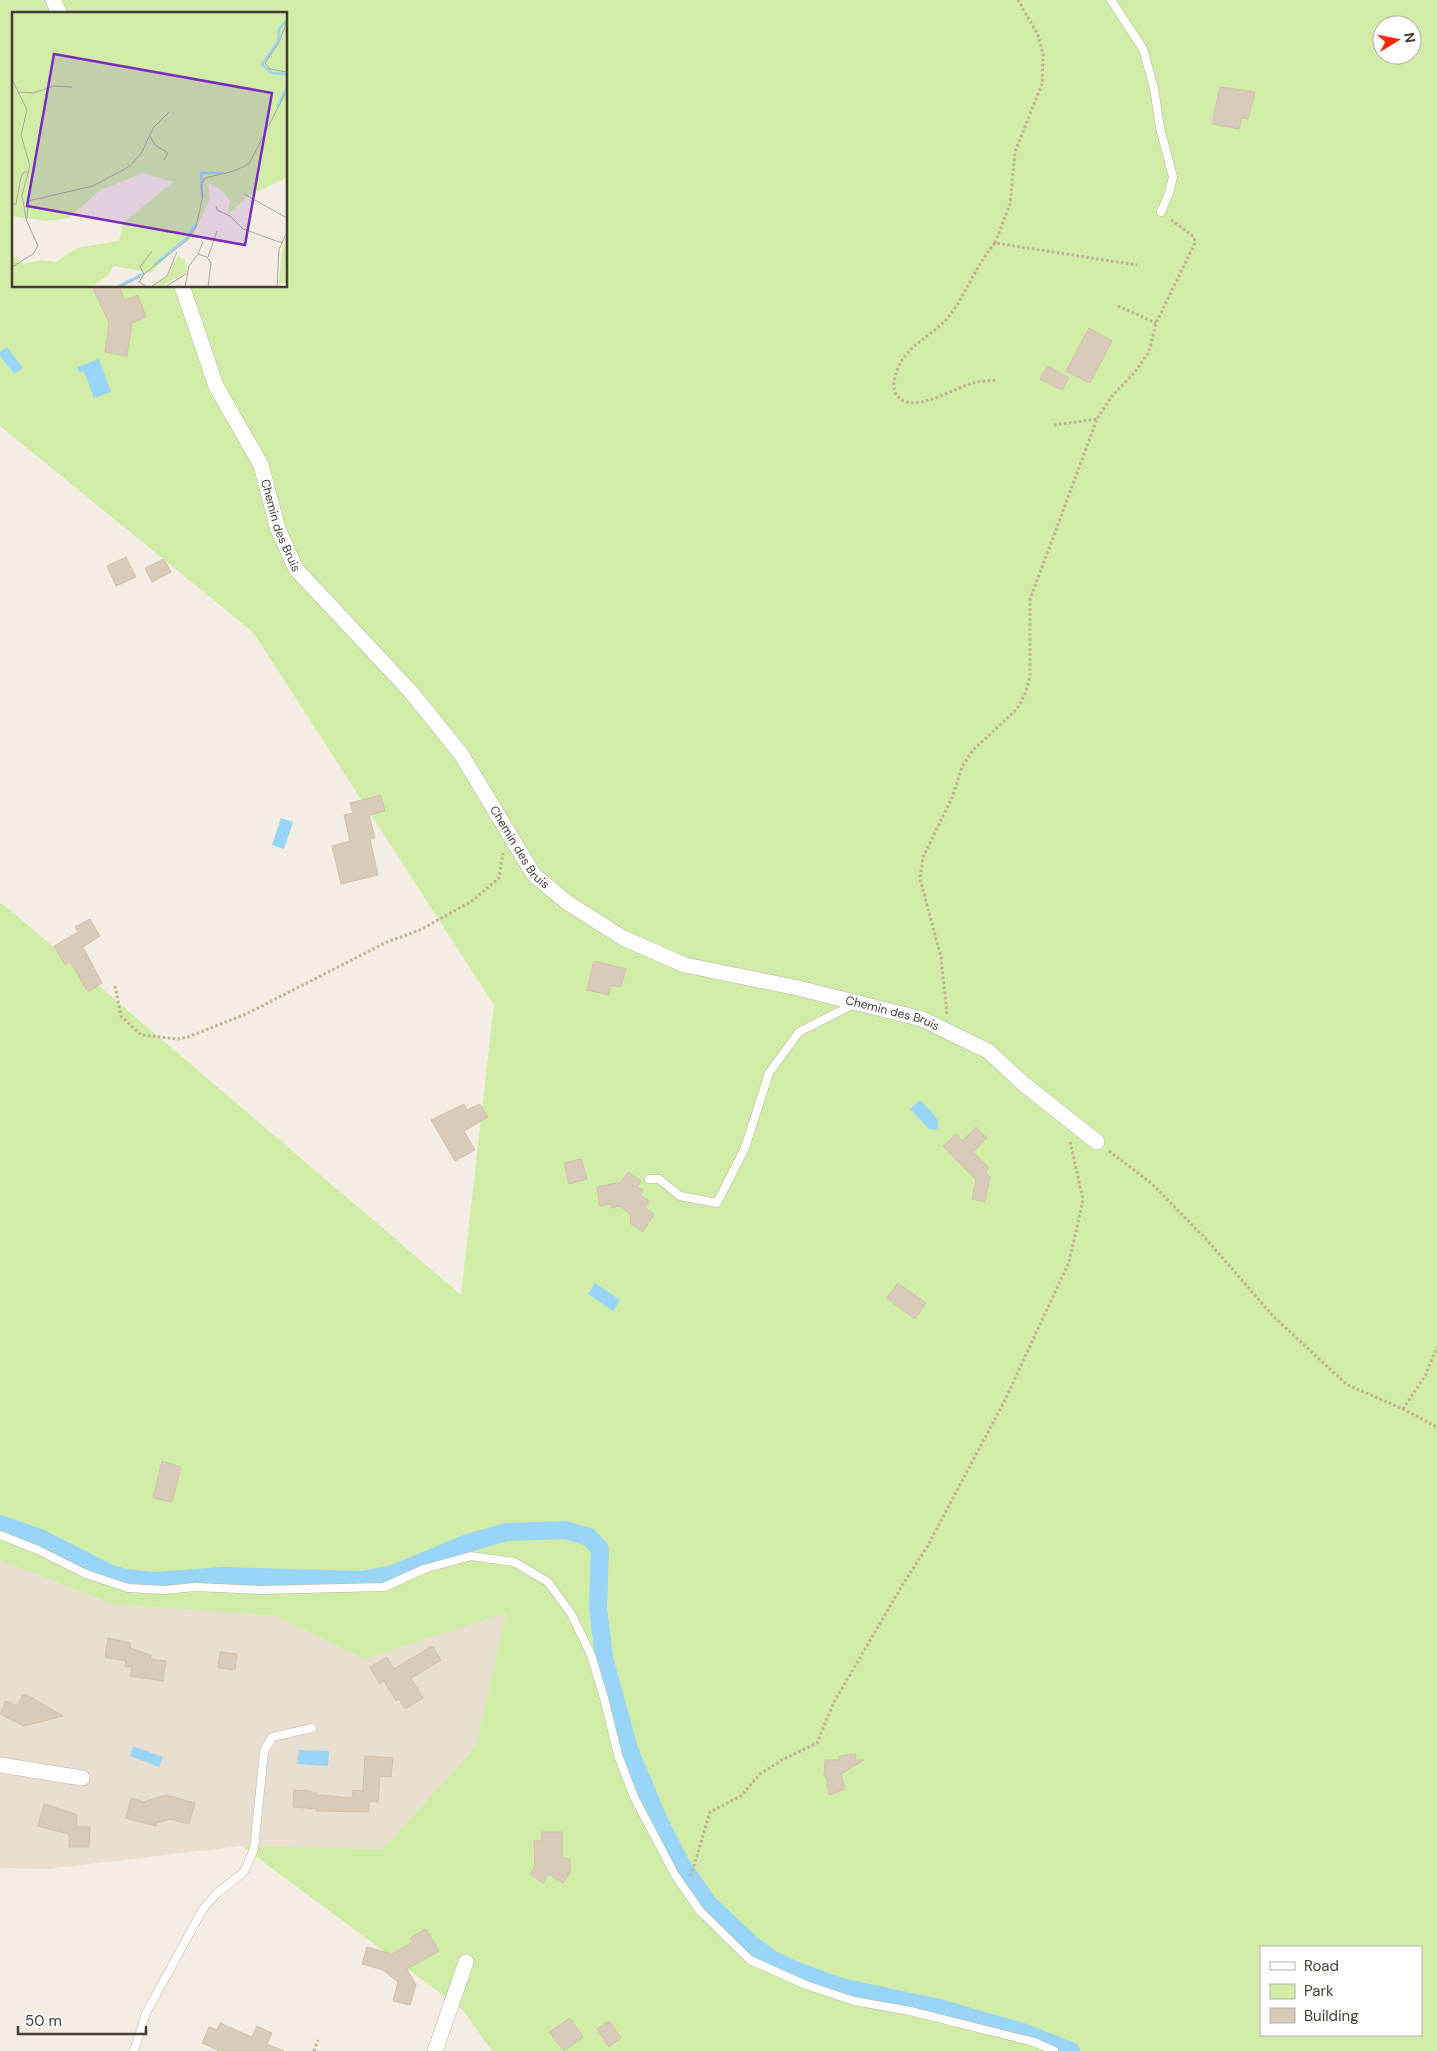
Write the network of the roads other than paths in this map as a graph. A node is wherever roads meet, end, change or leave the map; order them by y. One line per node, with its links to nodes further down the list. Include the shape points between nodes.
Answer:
1 (53, 0): 3 (street)
2 (1111, 0): 4 (lane, via 1143,49 1154,88 1173,178)
3 (59, 12)
4 (1161, 212)
5 (183, 288): 6 (street, Chemin des Bruis, via 216,386 261,465 278,529 296,569 411,692 461,754 534,875 568,903 623,938 685,965)
6 (858, 1002): 7 (street, Chemin des Bruis, via 922,1019 988,1051); 8 (lane, via 799,1032 769,1073 745,1148 717,1203 680,1196 659,1178)
7 (1097, 1142)
8 (649, 1179)
9 (0, 1535): 16 (lane, via 86,1574 128,1588 164,1590 196,1587 278,1590 384,1587 424,1569 471,1556 514,1562 548,1582 572,1615 592,1655 618,1755 642,1813 675,1875 700,1911 750,1960 806,1985 854,2001 910,2011 1034,2042)
10 (312, 1728): 14 (lane, via 272,1738 264,1752 254,1849 244,1872 203,1909 146,2013)
11 (0, 1765): 12 (street)
12 (82, 1778)
13 (466, 1962): 15 (street)
14 (134, 2051)
15 (435, 2051)
16 (1054, 2051)

